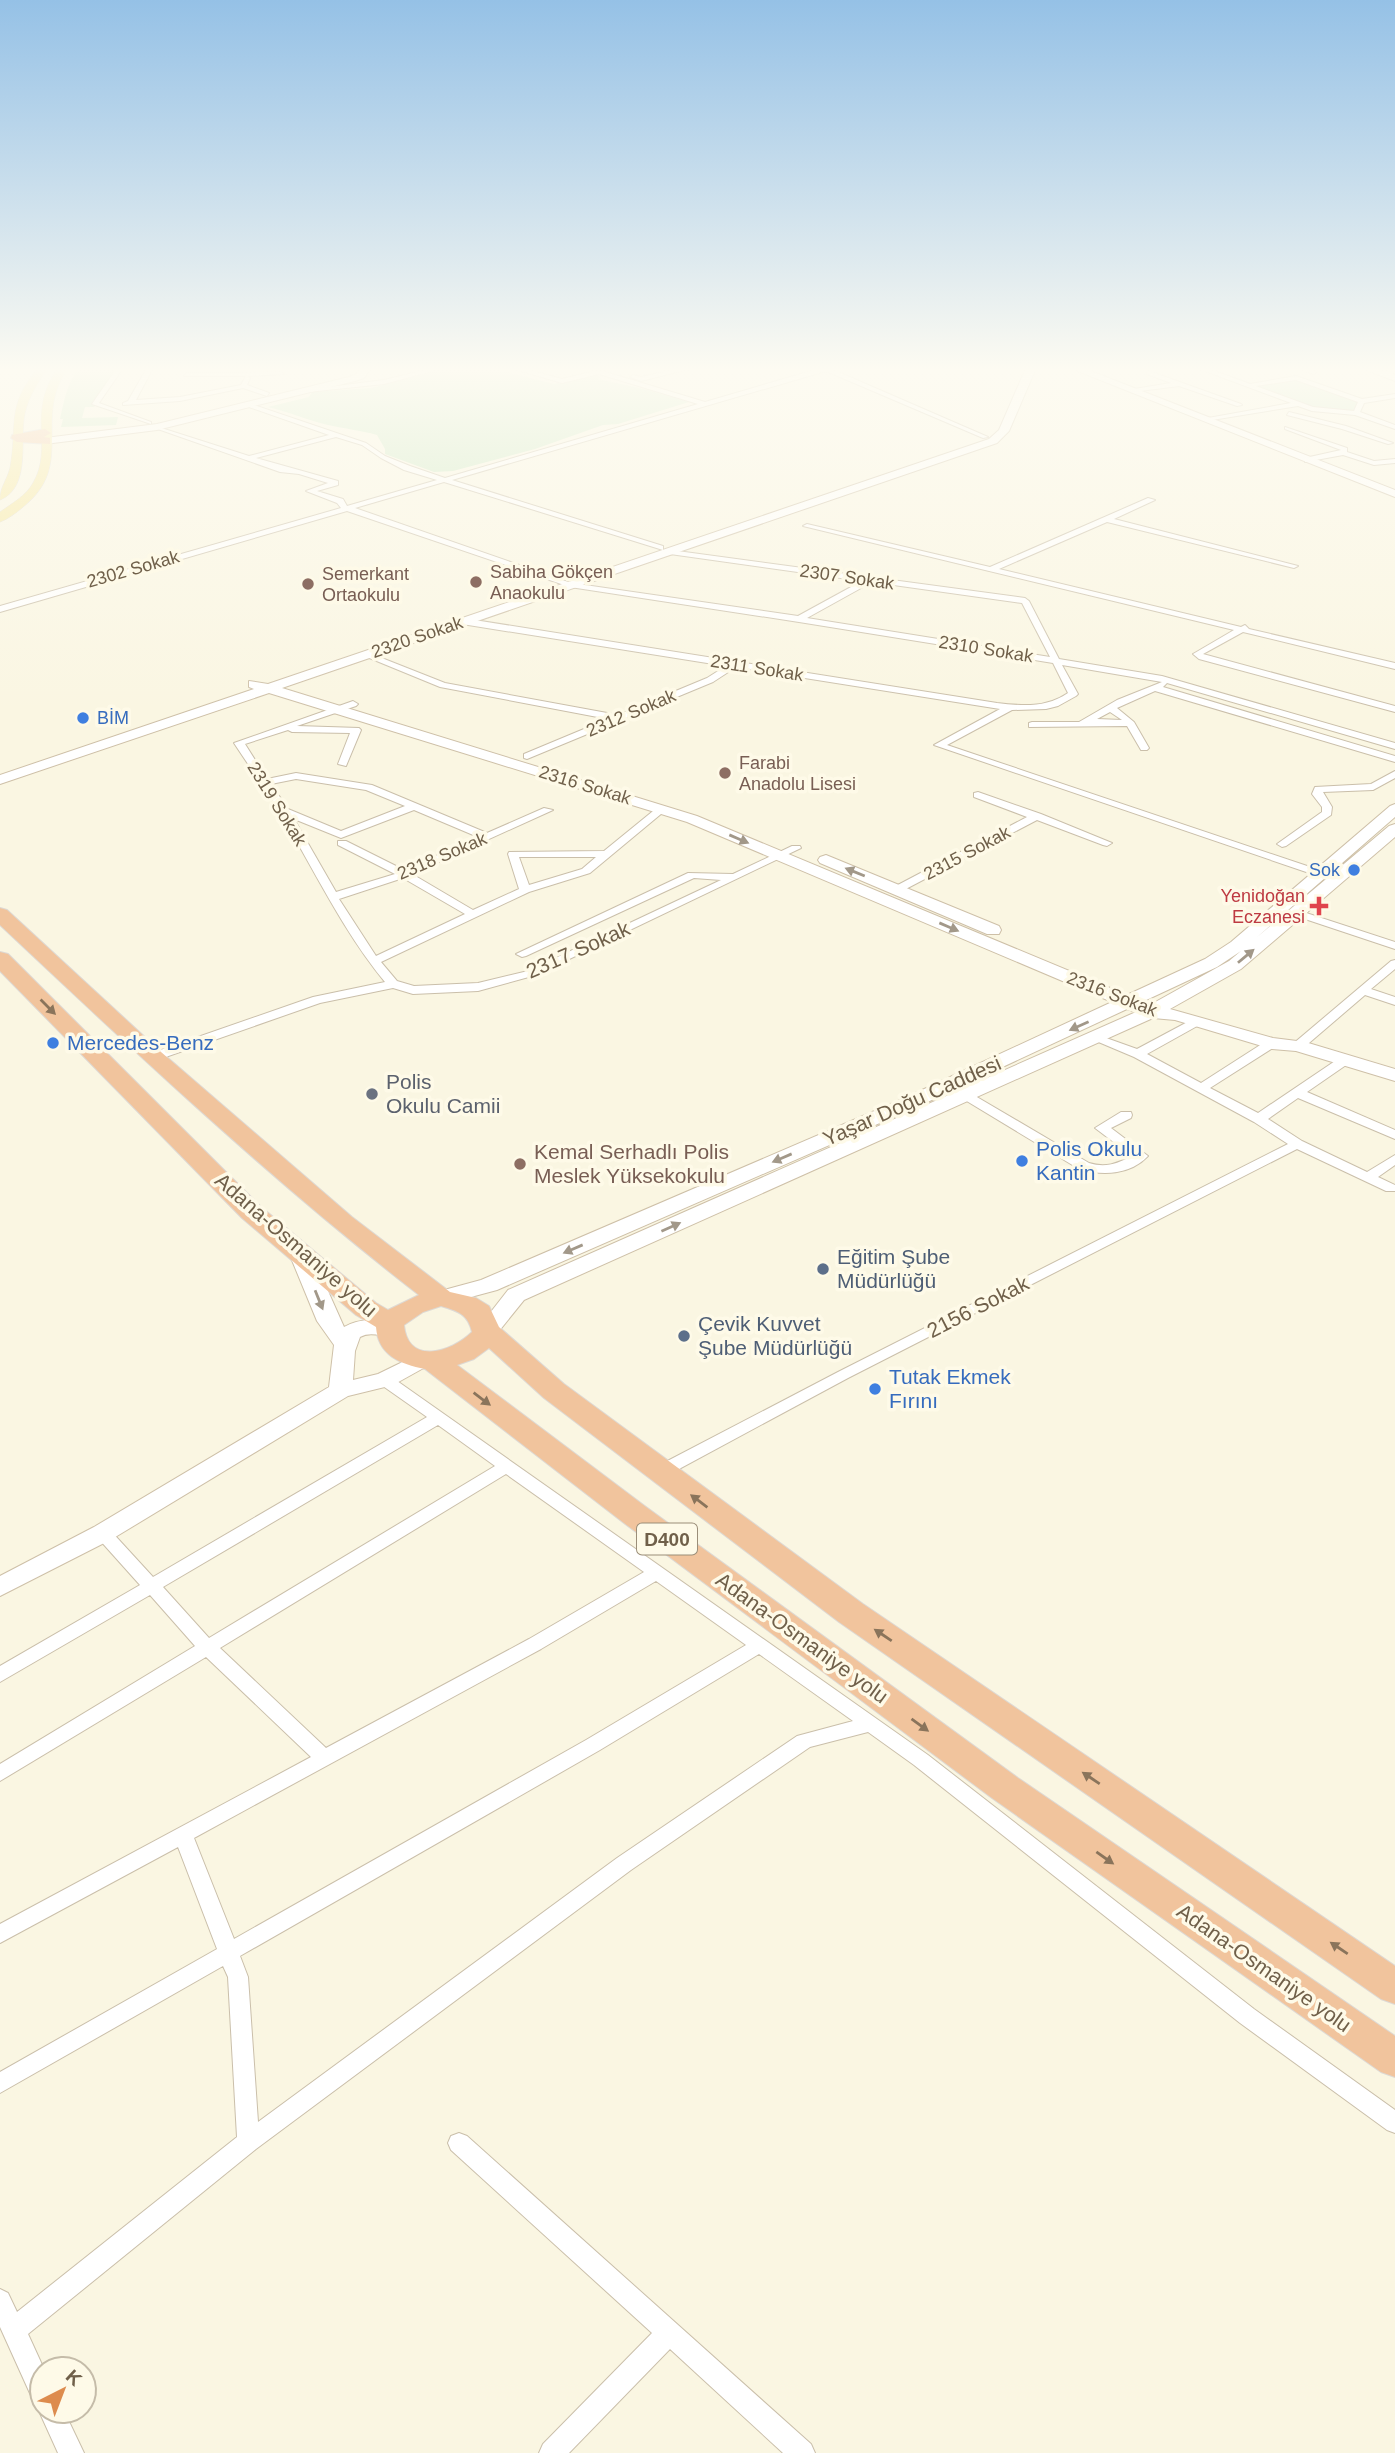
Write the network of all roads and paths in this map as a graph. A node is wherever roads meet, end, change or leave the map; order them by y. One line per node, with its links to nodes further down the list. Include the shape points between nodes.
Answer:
1 (12, 482): 10 (main road)
2 (40, 482): 13 (main road)
3 (333, 482): 12 (street, 2310 Sokak, via 310,491 340,500)
4 (432, 482): 12 (street, 2302 Sokak)
5 (455, 482): 16 (street, 2307 Sokak)
6 (858, 482): 16 (street, 2320 Sokak)
7 (868, 482): 16 (street, 2320 Sokak)
8 (1366, 482): 9 (street)
9 (1395, 494)
10 (0, 496)
11 (1152, 500): 14 (street)
12 (344, 507): 20 (street, 2310 Sokak); 21 (street, 2302 Sokak)
13 (0, 517)
14 (1104, 519): 17 (street); 18 (street)
15 (807, 526): 18 (street)
16 (665, 550): 19 (street, 2307 Sokak); 20 (street, 2320 Sokak)
17 (1294, 566)
18 (995, 568): 24 (street); 25 (street)
19 (870, 580): 22 (street); 27 (street, 2307 Sokak, via 1024,601)
20 (564, 584): 22 (street, 2310 Sokak); 23 (street, 2320 Sokak); 32 (street, 2320 Sokak)
21 (0, 609)
22 (799, 619): 27 (street, 2310 Sokak)
23 (462, 621): 26 (street, 2320 Sokak); 29 (street, 2311 Sokak)
24 (1254, 626): 25 (street); 28 (street)
25 (1241, 629): 30 (street); 37 (street, via 1197,654)
26 (366, 655): 32 (street, 2320 Sokak); 38 (street, via 443,685)
27 (1056, 660): 31 (street, 2310 Sokak); 35 (street, 2311 Sokak, via 1073,694 1052,707)
28 (1395, 660)
29 (733, 665): 35 (street, 2311 Sokak); 38 (street, 2312 Sokak, via 710,680)
30 (1395, 666)
31 (1171, 681): 33 (street); 43 (street, 2310 Sokak)
32 (271, 683): 34 (street, 2316 Sokak); 48 (street, 2320 Sokak); 50 (street, 2320 Sokak)
33 (1155, 688): 36 (street); 46 (street)
34 (346, 706): 42 (street, 2319 Sokak); 45 (street, 2316 Sokak); 54 (street, 2316 Sokak)
35 (1009, 708): 67 (street, via 939,745)
36 (1109, 708): 39 (street); 40 (street)
37 (1395, 709)
38 (619, 718): 45 (street, 2312 Sokak)
39 (1087, 722): 40 (street); 41 (street)
40 (1129, 723): 44 (street)
41 (1032, 725)
42 (279, 729): 47 (street, via 356,730); 51 (street, 2319 Sokak, via 239,743)
43 (1395, 746)
44 (1144, 748)
45 (527, 757): 64 (street, 2316 Sokak, via 680,803)
46 (1395, 759)
47 (343, 764)
48 (0, 770)
49 (1395, 774): 63 (street, via 1373,787 1319,789 1326,813)
50 (0, 780)
51 (265, 782): 53 (street, via 296,776 368,787); 57 (street, 2319 Sokak)
52 (978, 795): 58 (street)
53 (413, 807): 57 (street, via 341,835); 60 (street)
54 (662, 809): 65 (street); 66 (street, 2316 Sokak, one-way to 66)
55 (1395, 809): 67 (street, Yaşar Doğu Caddesi)
56 (548, 810): 60 (street, 2318 Sokak)
57 (284, 811): 72 (street, 2319 Sokak)
58 (1037, 817): 62 (street); 70 (street, 2315 Sokak)
59 (1395, 829): 73 (street, Yaşar Doğu Caddesi)
60 (486, 837): 68 (street, 2318 Sokak)
61 (342, 842): 68 (street)
62 (1107, 843)
63 (1282, 844)
64 (796, 848): 66 (street, 2317 Sokak); 70 (street, 2316 Sokak, one-way to 64)
65 (606, 854): 71 (street, via 586,871); 71 (street, via 513,854)
66 (780, 856): 69 (street, 2317 Sokak); 84 (street, 2316 Sokak, one-way to 84)
67 (1318, 873): 84 (street, Yaşar Doğu Caddesi)
68 (404, 874): 72 (street, 2318 Sokak); 75 (street)
69 (736, 877): 77 (street, 2317 Sokak, via 692,875); 81 (street, 2317 Sokak, via 532,973 478,987 423,990)
70 (898, 889): 84 (street, 2316 Sokak)
71 (525, 891): 75 (street)
72 (333, 897): 78 (street)
73 (1297, 913): 76 (street); 84 (street, Yaşar Doğu Caddesi, one-way to 73, via 1235,965)
74 (0, 914): 89 (highway, D400)
75 (474, 915): 78 (street)
76 (1395, 946)
77 (522, 954)
78 (374, 961): 81 (street)
79 (2, 963): 102 (highway, Adana-Osmaniye yolu / D400, one-way to 102, via 251,1212)
80 (1395, 963): 82 (street)
81 (393, 984): 89 (street, via 317,1000)
82 (1365, 991): 83 (street); 87 (street)
83 (1395, 1001)
84 (1161, 1008): 85 (street, Yaşar Doğu Caddesi); 86 (street); 88 (street); 103 (street, Yaşar Doğu Caddesi, one-way to 103, via 914,1101 489,1285)
85 (1095, 1038): 88 (street); 93 (street, Yaşar Doğu Caddesi)
86 (1272, 1043): 87 (street); 92 (street)
87 (1298, 1046): 90 (street)
88 (1138, 1054): 92 (street)
89 (153, 1057): 103 (highway, D400, via 343,1223)
90 (1345, 1060): 91 (street); 94 (street)
91 (1395, 1076)
92 (1201, 1088): 96 (street)
93 (965, 1094): 95 (street, via 1097,1171 1109,1172 1141,1156 1102,1128); 105 (street, Yaşar Doğu Caddesi, one-way to 93, via 516,1296)
94 (1300, 1094): 96 (street); 97 (street)
95 (1126, 1115)
96 (1259, 1119): 98 (street)
97 (1395, 1135)
98 (1297, 1143): 100 (street); 112 (street, 2156 Sokak, via 842,1374)
99 (1395, 1159): 100 (street)
100 (1368, 1177): 101 (street)
101 (1391, 1188)
102 (300, 1253): 104 (highway, Adana-Osmaniye yolu / D400); 106 (street, one-way to 106, via 328,1321)
103 (441, 1298): 104 (highway, Yaşar Doğu Caddesi, via 412,1306 398,1314); 105 (highway, D400, via 479,1312)
104 (390, 1327): 106 (street, via 352,1331); 107 (highway, Adana-Osmaniye yolu / D400, via 390,1338 399,1350)
105 (487, 1331): 107 (highway, Yaşar Doğu Caddesi, via 461,1355); 112 (highway, D400, via 554,1391)
106 (344, 1343): 109 (street)
107 (427, 1360): 108 (street); 127 (highway, Adana-Osmaniye yolu / D400, one-way to 127, via 1005,1788)
108 (385, 1380): 109 (street); 110 (street)
109 (341, 1390): 113 (street)
110 (438, 1418): 111 (street); 115 (street)
111 (506, 1466): 114 (street); 118 (street)
112 (660, 1472): 126 (highway, D400, one-way to 112, via 851,1613)
113 (103, 1533): 115 (street); 116 (street)
114 (657, 1573): 117 (street); 121 (street)
115 (150, 1586): 118 (street); 119 (street)
116 (0, 1587)
117 (760, 1645): 120 (street); 125 (street)
118 (206, 1646): 121 (street); 122 (street)
119 (0, 1675)
120 (870, 1724): 129 (street, via 1247,2016); 130 (street, via 804,1741 624,1864)
121 (324, 1758): 123 (street)
122 (0, 1773)
123 (183, 1835): 124 (street); 125 (street)
124 (0, 1934)
125 (229, 1954): 128 (street); 130 (street, via 238,1977)
126 (1395, 1987)
127 (1395, 2059)
128 (0, 2082)
129 (1395, 2123)
130 (248, 2142): 133 (street)
131 (459, 2143): 134 (street)
132 (0, 2301): 133 (street)
133 (14, 2330): 135 (street)
134 (669, 2333): 138 (street); 139 (street)
135 (28, 2360)
136 (58, 2425): 137 (street)
137 (71, 2453)
138 (552, 2453)
139 (803, 2453)

